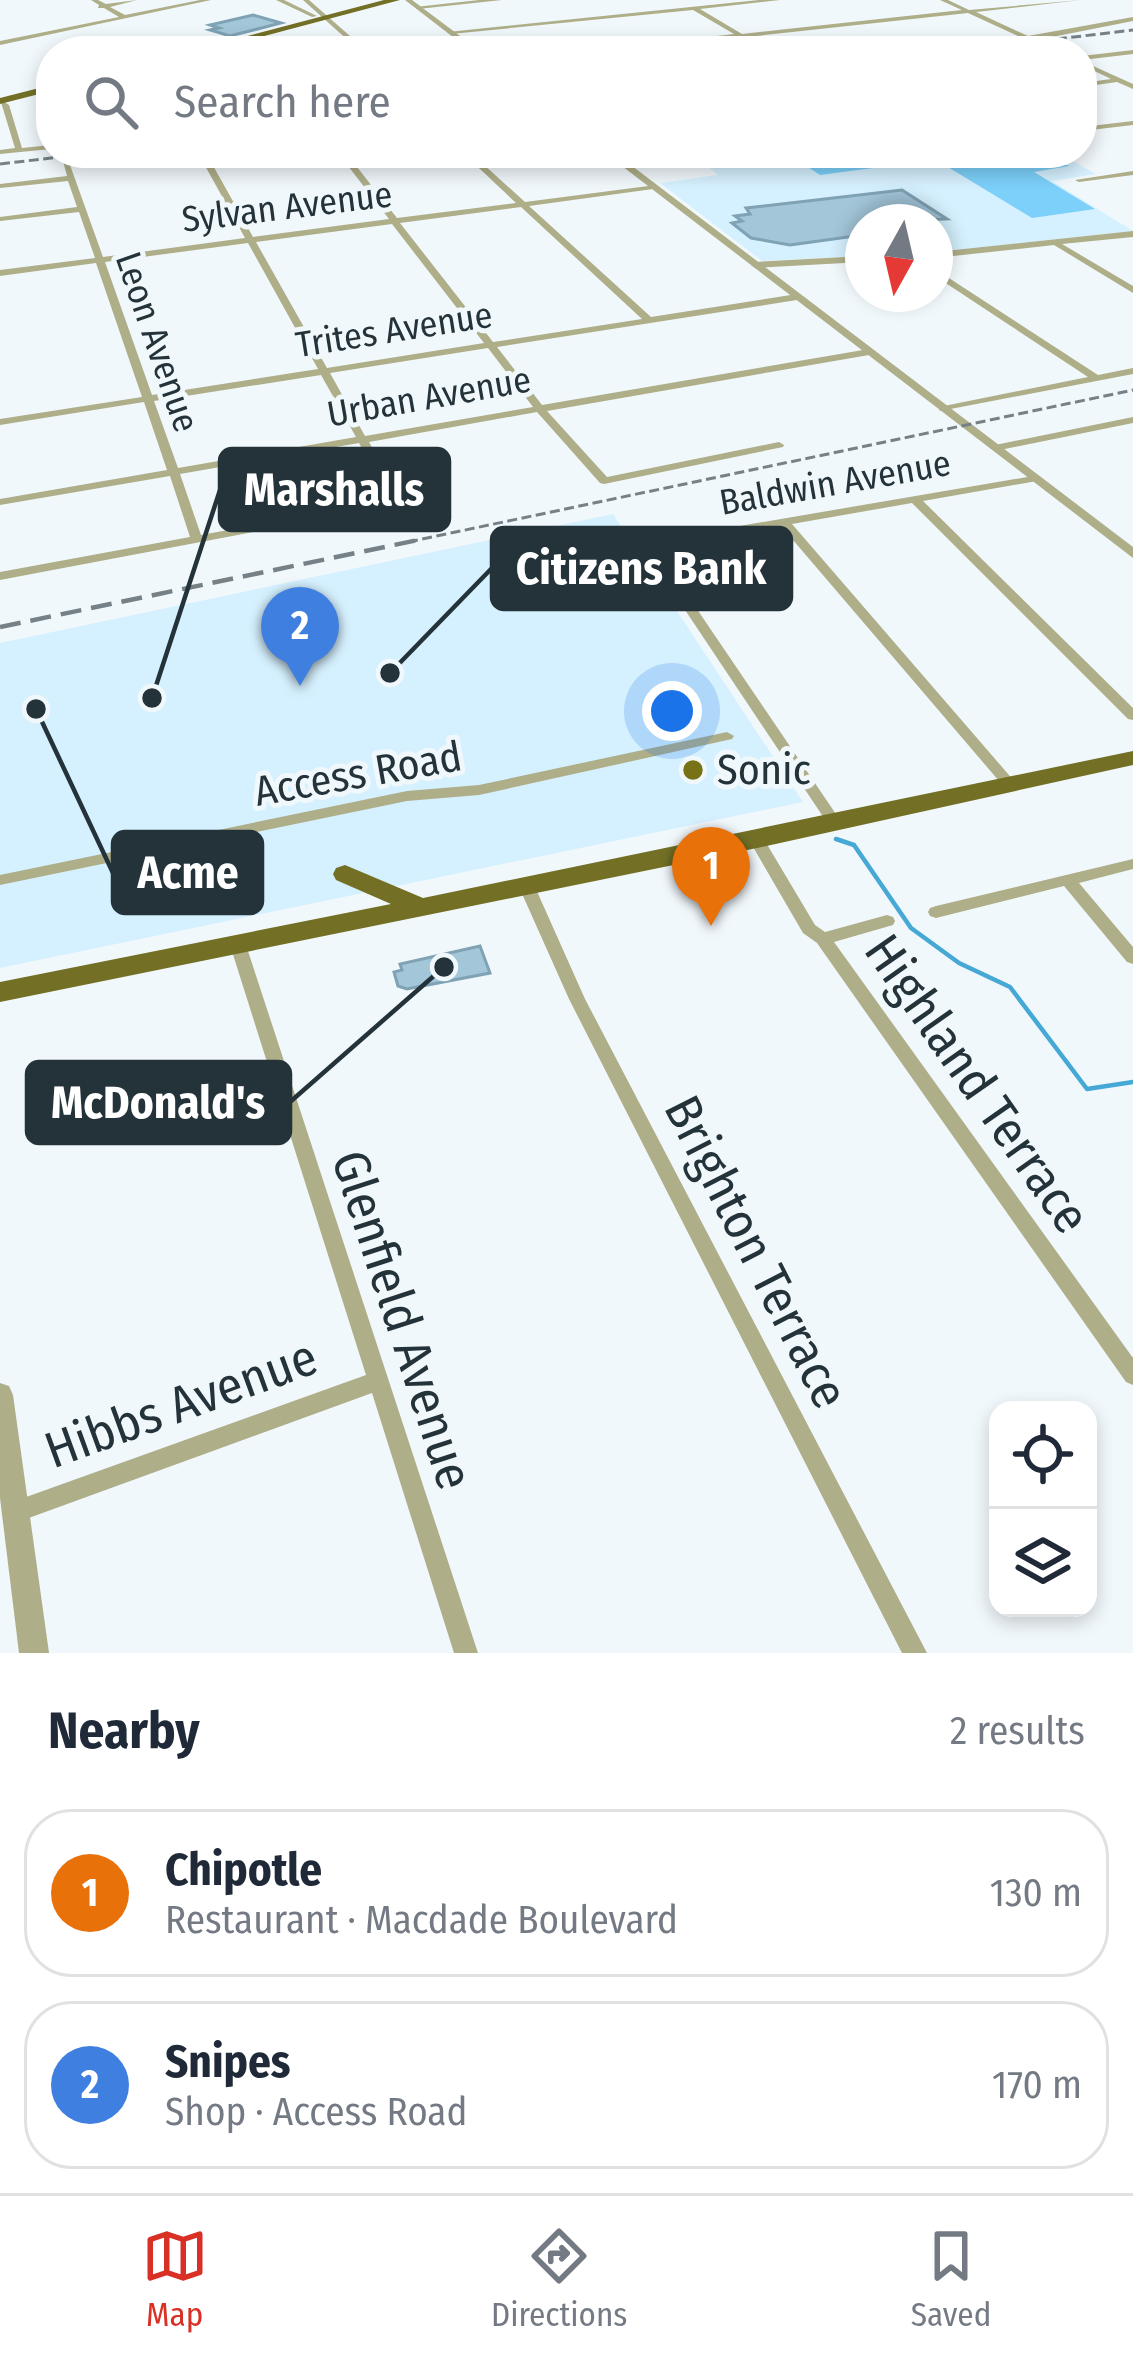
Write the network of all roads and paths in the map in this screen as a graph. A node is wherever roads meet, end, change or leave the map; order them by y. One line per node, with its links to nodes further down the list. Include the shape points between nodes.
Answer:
1 (134, 0): 12 (street)
2 (208, 0): 17 (street)
3 (279, 0): 16 (street)
4 (306, 0): 16 (street)
5 (395, 0): 16 (main road)
6 (408, 0): 13 (street)
7 (499, 0): 13 (street)
8 (681, 0): 14 (street)
9 (777, 0): 14 (street)
10 (944, 0): 15 (street)
11 (1078, 0): 15 (street)
12 (97, 4): 17 (street); 19 (street)
13 (418, 8): 20 (street)
14 (694, 8): 20 (street); 21 (street)
15 (970, 11): 21 (street); 28 (street)
16 (327, 17): 24 (main road); 25 (street)
17 (128, 19): 19 (street)
18 (1133, 19): 29 (street)
19 (106, 23): 23 (street)
20 (451, 32): 26 (street)
21 (740, 35): 27 (street)
22 (36, 36): 30 (street)
23 (37, 36)
24 (256, 36)
25 (348, 36)
26 (456, 36)
27 (731, 36)
28 (1024, 36)
29 (1039, 36)
30 (0, 43)
31 (1133, 52): 32 (street)
32 (1097, 58)
33 (1097, 68): 34 (street)
34 (1119, 80): 35 (street); 36 (street)
35 (1133, 82)
36 (1097, 83)
37 (36, 92): 38 (main road)
38 (0, 101): 42 (street)
39 (1133, 123): 40 (street)
40 (1097, 127)
41 (36, 148): 42 (street)
42 (20, 150): 43 (street)
43 (0, 152)
44 (67, 168): 50 (street, Leon Avenue)
45 (211, 168): 59 (street)
46 (354, 168): 57 (street)
47 (483, 168): 54 (street)
48 (629, 168): 53 (street)
49 (1130, 176): 51 (street)
50 (70, 178): 52 (street); 55 (street, Leon Avenue)
51 (1079, 180)
52 (0, 186)
53 (653, 187): 54 (street, Sylvan Avenue); 64 (street)
54 (524, 205): 57 (street, Sylvan Avenue); 69 (street)
55 (81, 209): 56 (street); 62 (street, Leon Avenue)
56 (0, 219)
57 (395, 220): 59 (street, Sylvan Avenue); 70 (street)
58 (1133, 234): 60 (street)
59 (251, 239): 62 (street, Sylvan Avenue); 72 (street)
60 (1058, 245): 61 (street); 67 (street)
61 (953, 254)
62 (99, 259): 65 (street, Sylvan Avenue); 75 (street, Leon Avenue)
63 (845, 260): 64 (street)
64 (755, 265): 68 (street)
65 (0, 273)
66 (953, 284): 74 (street)
67 (1133, 290)
68 (797, 297): 69 (street, Trites Avenue); 71 (street)
69 (649, 320): 70 (street, Trites Avenue)
70 (494, 345): 72 (street, Trites Avenue); 76 (street)
71 (868, 352): 76 (street, Urban Avenue); 77 (street)
72 (326, 371): 75 (street, Trites Avenue); 80 (street)
73 (1133, 371): 74 (street)
74 (1096, 378): 77 (street)
75 (150, 399): 79 (street, Trites Avenue); 83 (street, Leon Avenue)
76 (539, 408): 80 (street, Urban Avenue); 81 (street, via 604,481)
77 (944, 410): 82 (street)
78 (1133, 420): 82 (street)
79 (0, 422)
80 (359, 440): 83 (street, Urban Avenue); 88 (street, via 397,502)
81 (779, 445)
82 (995, 448): 84 (street)
83 (174, 471): 86 (street, Urban Avenue); 88 (street, Leon Avenue)
84 (1033, 479): 85 (street, Baldwin Avenue); 89 (street)
85 (914, 499): 87 (street, Baldwin Avenue); 92 (street)
86 (0, 502)
87 (784, 522): 95 (street); 96 (street, Baldwin Avenue, via 675,541 659,548 657,560)
88 (196, 538): 91 (street)
89 (1126, 542): 90 (street)
90 (1133, 554)
91 (0, 576)
92 (1133, 716)
93 (727, 736): 101 (street, Access Road)
94 (1133, 758): 95 (main road)
95 (1010, 785): 96 (main road)
96 (835, 823): 97 (main road)
97 (757, 840): 102 (main road); 106 (street, Highland Terrace)
98 (1133, 864): 100 (street)
99 (345, 874): 103 (main road)
100 (1067, 879): 104 (street); 108 (street)
101 (0, 880)
102 (527, 887): 103 (main road); 116 (street, Brighton Terrace)
103 (422, 908): 107 (main road)
104 (936, 912)
105 (887, 921): 106 (street)
106 (823, 939): 110 (street, Highland Terrace)
107 (238, 945): 109 (main road); 111 (street, Glenfield Avenue)
108 (1133, 958)
109 (0, 992)
110 (1133, 1375)
111 (378, 1381): 113 (street, Hibbs Avenue); 115 (street, Glenfield Avenue)
112 (0, 1395): 113 (street)
113 (16, 1511): 114 (street)
114 (34, 1653)
115 (466, 1653)
116 (916, 1653)

